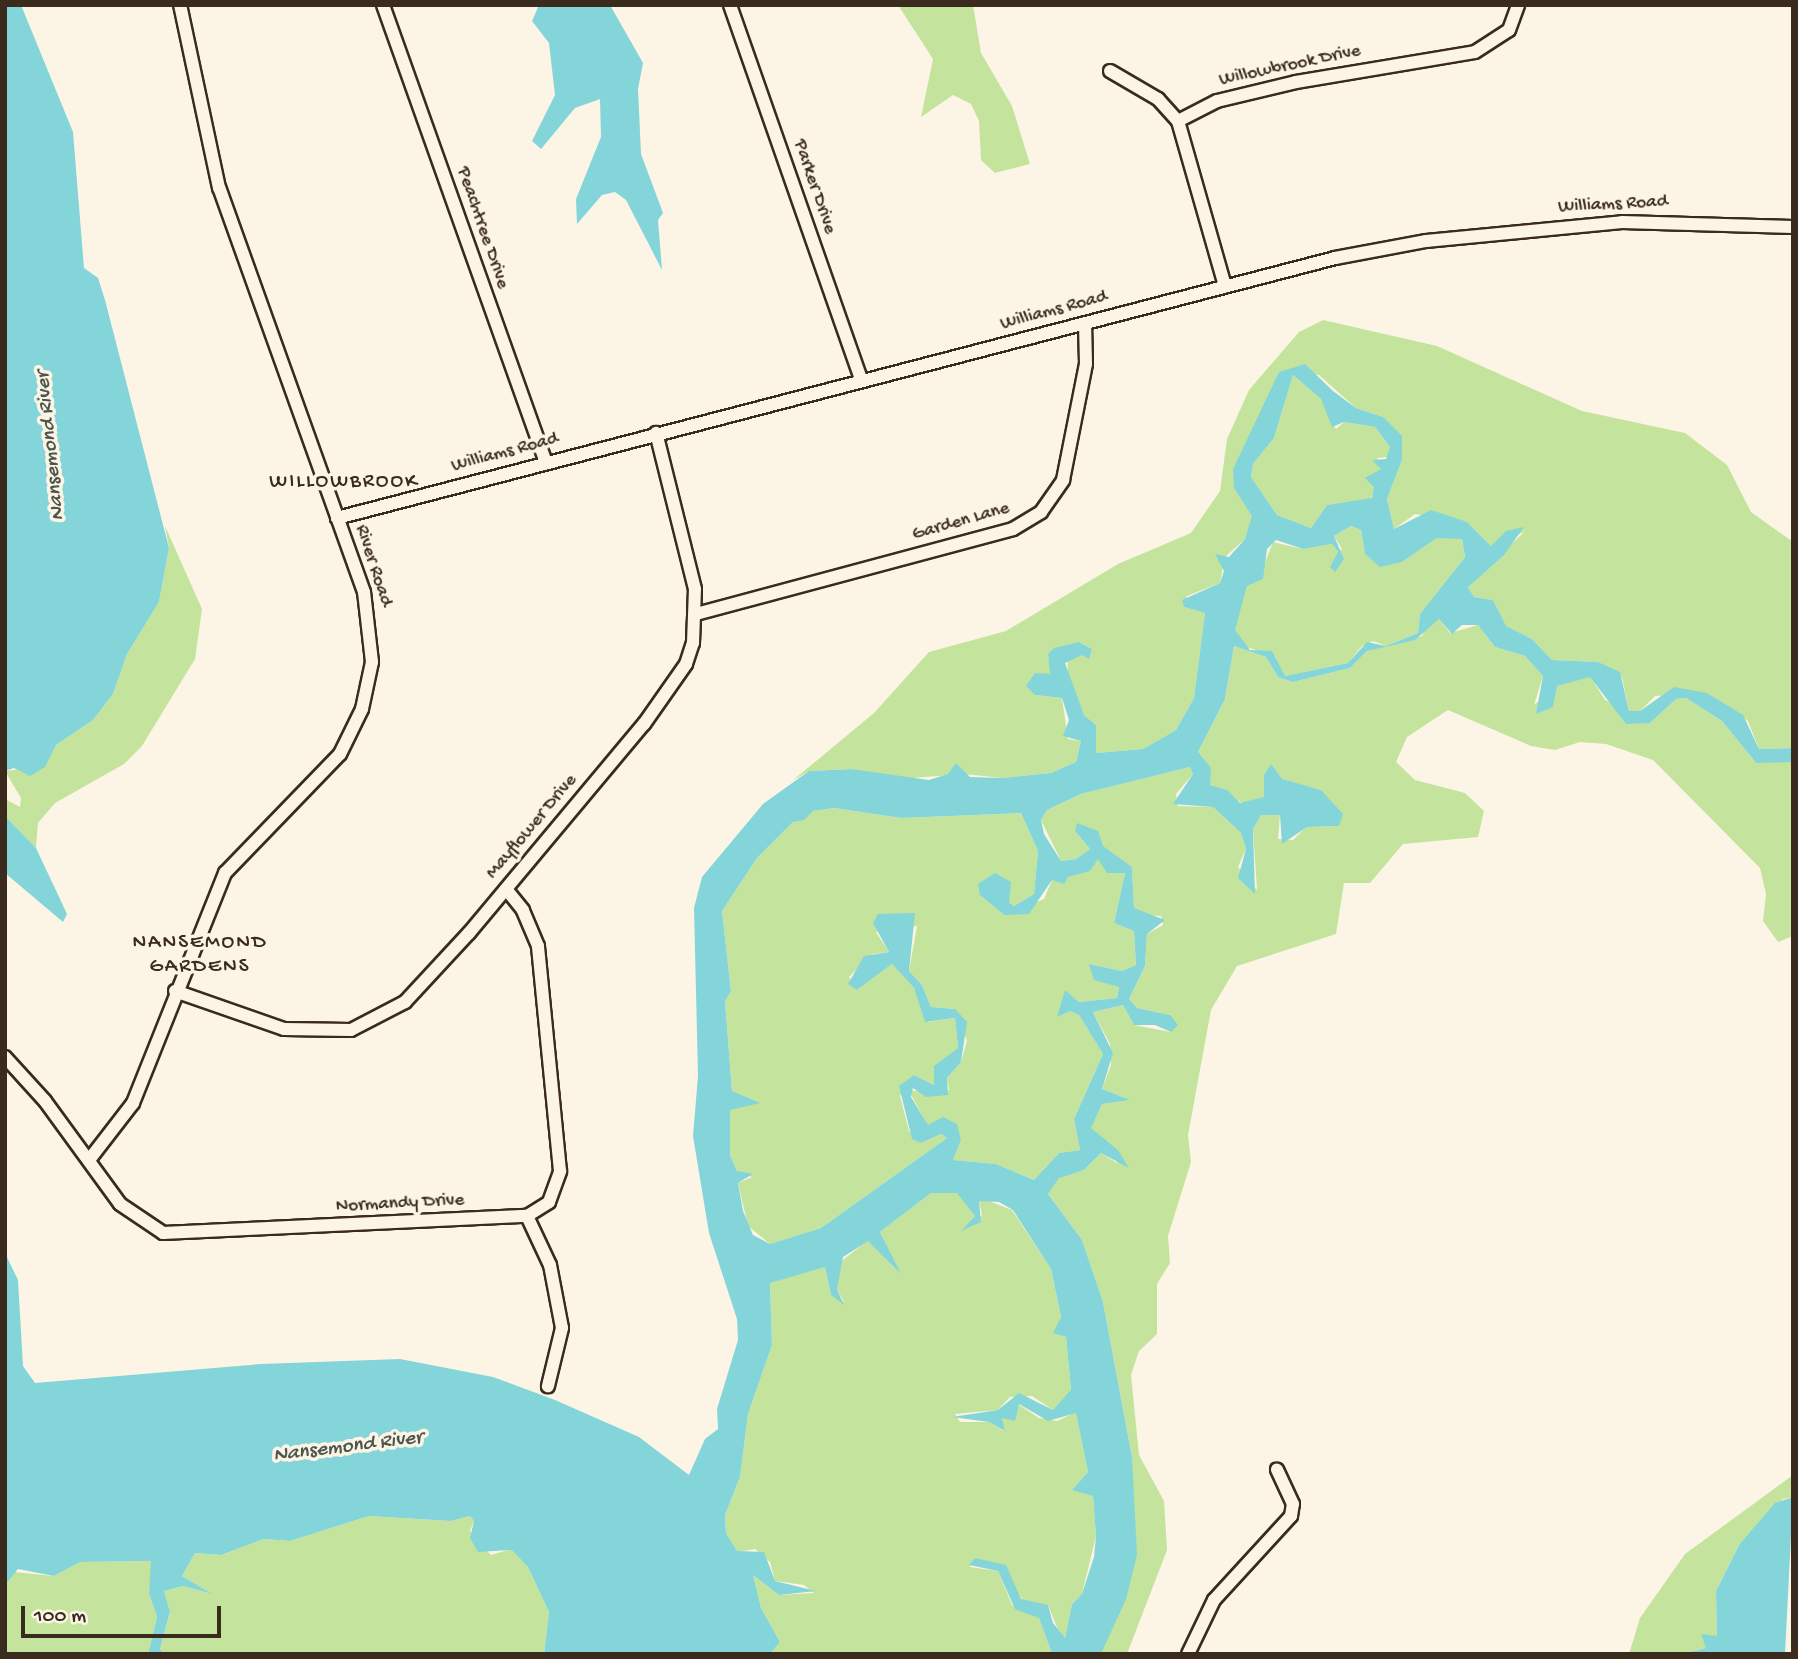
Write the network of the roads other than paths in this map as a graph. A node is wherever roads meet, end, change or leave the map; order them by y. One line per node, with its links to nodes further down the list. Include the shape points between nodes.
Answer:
1 (180, 5): 13 (street, River Road, via 219,188)
2 (383, 5): 12 (street, Peachtree Drive)
3 (730, 5): 10 (street, Parker Drive)
4 (1518, 5): 6 (street, Willowbrook Drive, via 1508,30 1475,52 1296,82 1217,101)
5 (1110, 71): 6 (street, via 1158,99)
6 (1178, 121): 8 (street)
7 (1793, 227): 8 (street, Williams Road, via 1677,221 1534,230 1400,245)
8 (1225, 286): 9 (street, Williams Road)
9 (1085, 323): 10 (street, Williams Road); 14 (street, Garden Lane, via 1086,364 1063,480 1041,512 1013,529)
10 (862, 381): 11 (street, Williams Road)
11 (656, 433): 12 (street, Williams Road); 14 (street, Mayflower Drive, via 692,569)
12 (546, 462): 13 (street, Williams Road)
13 (337, 518): 16 (street, River Road, via 372,628 372,662 362,709 324,774 225,873)
14 (696, 614): 15 (street, Mayflower Drive, via 693,643 676,684)
15 (506, 889): 16 (street, Mayflower Drive, via 405,1002 368,1024 305,1034); 19 (street, via 523,910 538,946 560,1171 549,1202)
16 (175, 991): 18 (street, River Road, via 133,1103)
17 (5, 1057): 18 (street, Normandy Drive)
18 (89, 1160): 19 (street, Normandy Drive, via 134,1217 170,1234)
19 (527, 1216): 20 (street, via 550,1265 562,1328)
20 (548, 1385)
21 (1276, 1469): 22 (street, via 1293,1504 1291,1516 1214,1600)
22 (1188, 1654)

